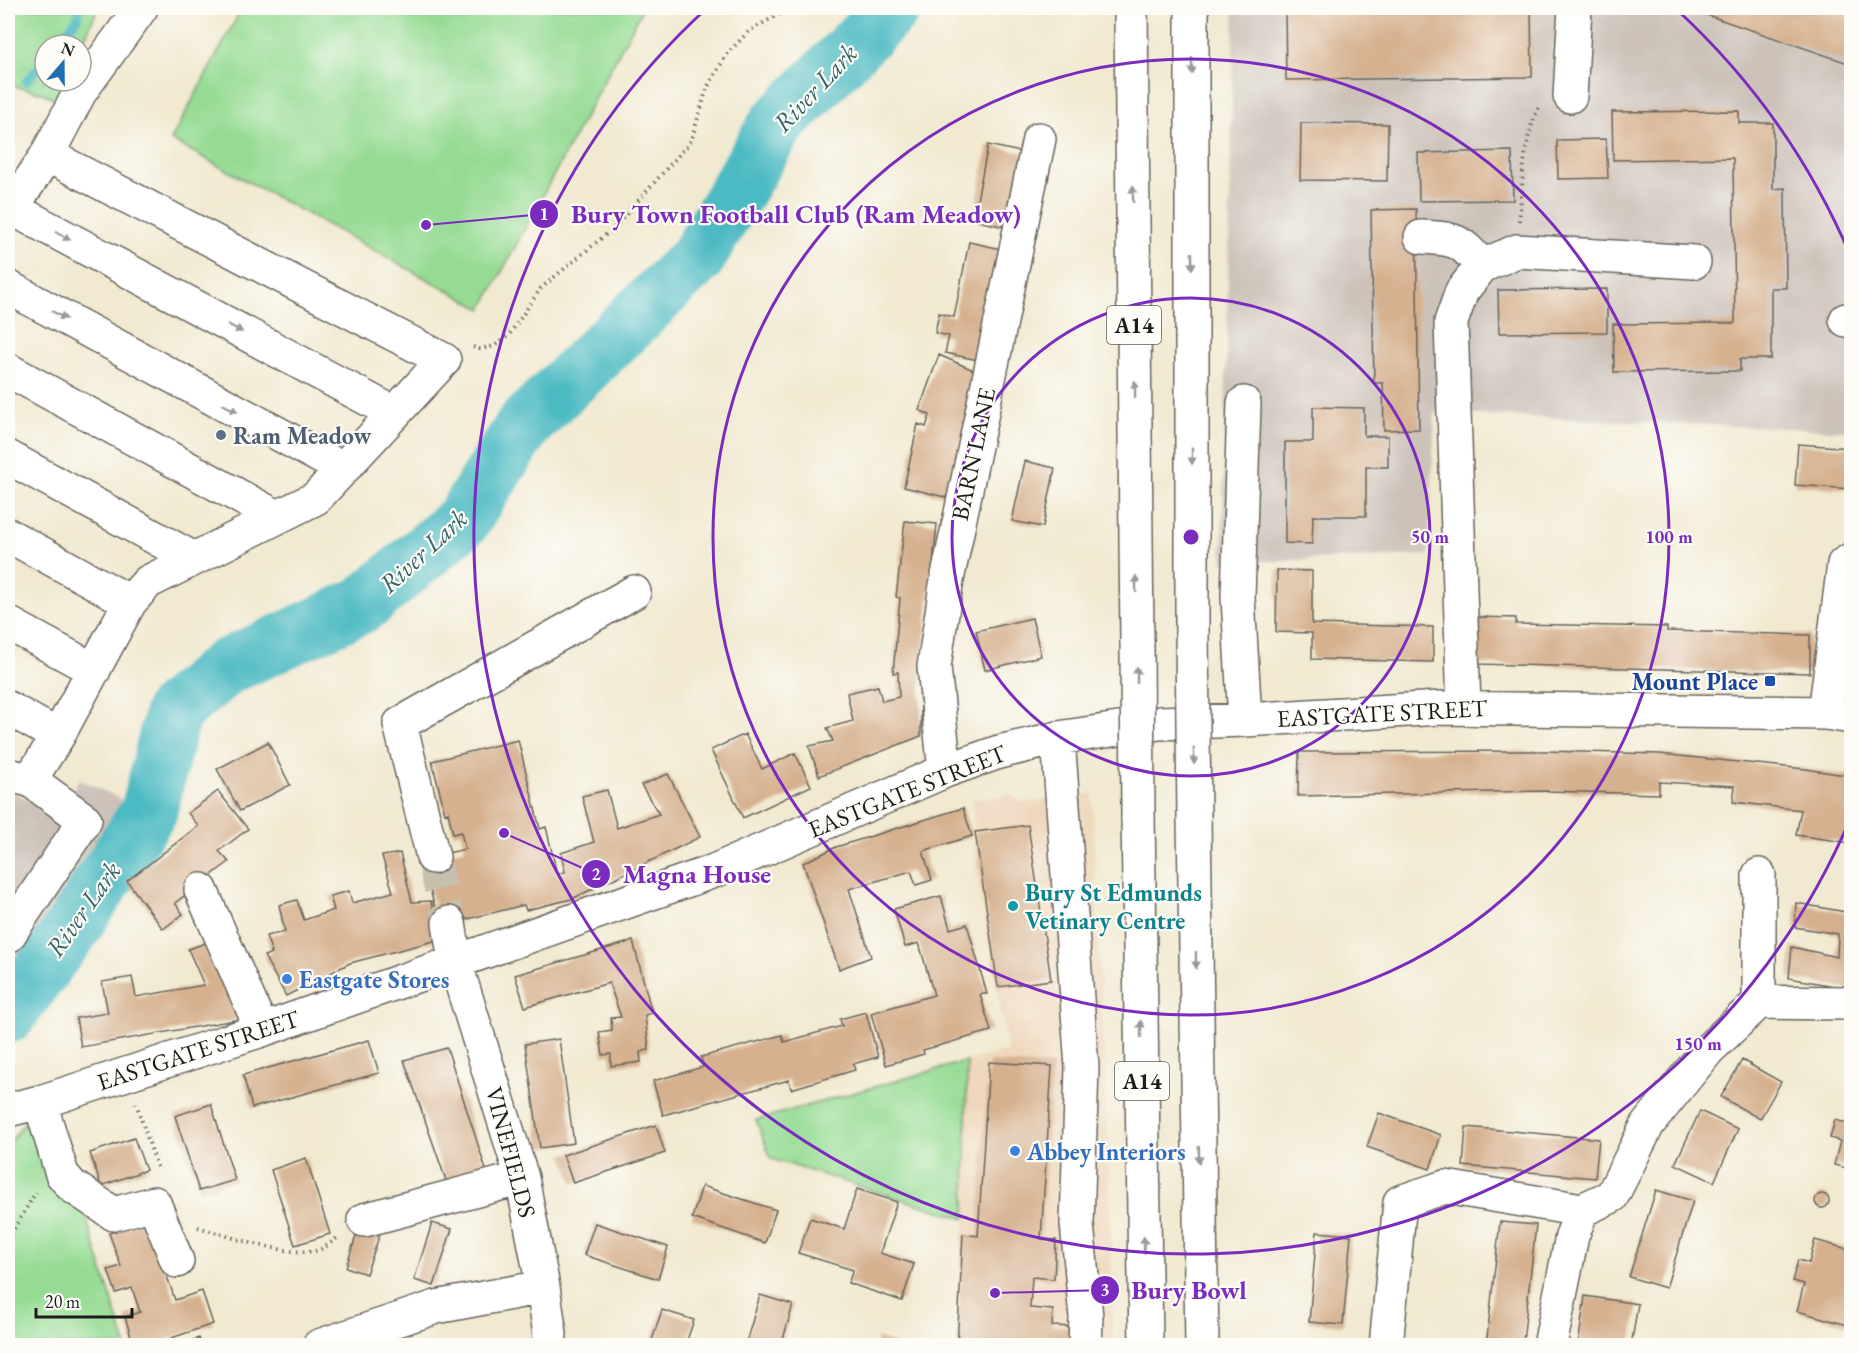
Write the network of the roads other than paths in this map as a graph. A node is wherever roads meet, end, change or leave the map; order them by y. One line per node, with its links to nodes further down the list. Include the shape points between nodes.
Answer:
1 (141, 8): 7 (main road, via 80,92)
2 (1131, 8): 53 (main road, A14, one-way to 2, bridge)
3 (1192, 8): 54 (main road, A14, one-way to 54, bridge, via 1192,635)
4 (1575, 8): 5 (main road)
5 (1556, 99)
6 (1039, 140): 32 (main road, BARN LANE, via 946,585 934,666)
7 (47, 155): 8 (main road); 15 (main road, via 444,360)
8 (12, 202): 15 (main road, one-way to 15)
9 (1421, 237): 11 (main road, via 1446,238 1466,247)
10 (1694, 262): 11 (main road, via 1516,251)
11 (1482, 266): 27 (main road, via 1462,291 1451,322)
12 (8, 287): 17 (main road, one-way to 17)
13 (8, 370): 18 (main road)
14 (1244, 403): 29 (main road, via 1238,598)
15 (394, 413): 17 (main road)
16 (8, 457): 21 (main road)
17 (343, 469): 18 (main road, via 316,498)
18 (277, 517): 21 (main road)
19 (8, 535): 23 (main road)
20 (1851, 559): 28 (main road, via 1844,564)
21 (194, 560): 23 (main road, via 148,582)
22 (634, 592): 34 (main road, via 399,724)
23 (130, 602): 25 (main road)
24 (8, 623): 25 (main road)
25 (94, 670): 30 (main road)
26 (8, 708): 30 (main road)
27 (1464, 708): 28 (main road, EASTGATE STREET); 29 (main road, EASTGATE STREET)
28 (1838, 715)
29 (1245, 720): 31 (main road, EASTGATE STREET, via 1159,723)
30 (58, 736): 33 (main road)
31 (1058, 738): 32 (main road, EASTGATE STREET, via 999,752); 52 (main road, via 1082,1066 1077,1224)
32 (945, 771): 39 (main road, EASTGATE STREET, via 714,871)
33 (19, 778): 38 (main road, via 86,820)
34 (433, 857)
35 (1759, 874): 40 (main road)
36 (201, 890): 42 (main road)
37 (449, 923): 39 (main road, VINEFIELDS)
38 (8, 936)
39 (455, 962): 42 (main road, EASTGATE STREET); 45 (main road, VINEFIELDS)
40 (1759, 1002): 41 (main road); 46 (main road, via 1708,1050 1648,1125 1612,1196)
41 (1851, 1003)
42 (262, 1030): 43 (main road, EASTGATE STREET)
43 (40, 1102): 44 (main road, EASTGATE STREET); 48 (main road, via 62,1174 72,1186 114,1214 154,1203)
44 (8, 1110)
45 (522, 1178): 47 (main road); 49 (main road, VINEFIELDS)
46 (1582, 1210): 55 (main road, via 1444,1187 1400,1202); 56 (main road, via 1572,1236)
47 (364, 1220)
48 (177, 1261)
49 (543, 1287): 50 (main road, via 436,1307); 51 (main road, VINEFIELDS)
50 (319, 1346)
51 (549, 1346)
52 (1085, 1346)
53 (1146, 1346)
54 (1202, 1346)
55 (1386, 1346)
56 (1550, 1346)

